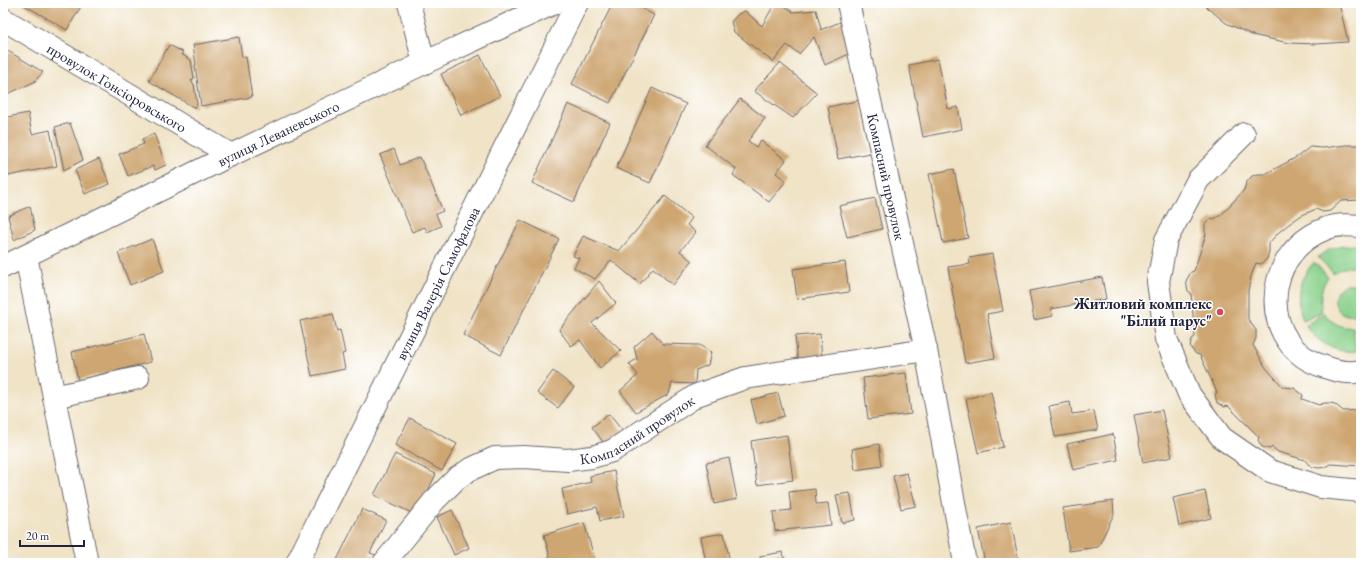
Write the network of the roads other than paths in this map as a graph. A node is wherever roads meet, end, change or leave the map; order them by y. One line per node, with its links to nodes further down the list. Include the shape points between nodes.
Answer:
1 (409, 3): 6 (street)
2 (554, 3): 6 (street, вулиця Леваневського)
3 (577, 3): 18 (street, вулиця Валерія Самофалова)
4 (848, 3): 12 (street, Компасний провулок)
5 (3, 19): 8 (street, провулок Гонсіоровського)
6 (424, 63): 8 (street, вулиця Леваневського)
7 (1244, 134): 16 (street, via 1198,180 1166,240 1158,282 1166,339 1189,394 1222,438 1270,471 1321,487)
8 (230, 155): 10 (street, вулиця Леваневського)
9 (1361, 226): 13 (street, via 1326,228 1308,237 1294,250 1283,266 1276,284 1275,304 1282,329 1301,355 1318,365 1337,371)
10 (26, 256): 11 (street, вулиця Леваневського); 15 (street)
11 (3, 267)
12 (926, 350): 19 (street, Компасний провулок, via 745,378 697,395 612,451 592,457 568,460 495,458 456,479 434,501); 20 (street, Компасний провулок)
13 (1361, 371)
14 (138, 378): 15 (street)
15 (54, 397): 17 (street)
16 (1361, 491)
17 (87, 563)
18 (297, 563)
19 (384, 563)
20 (965, 563)

